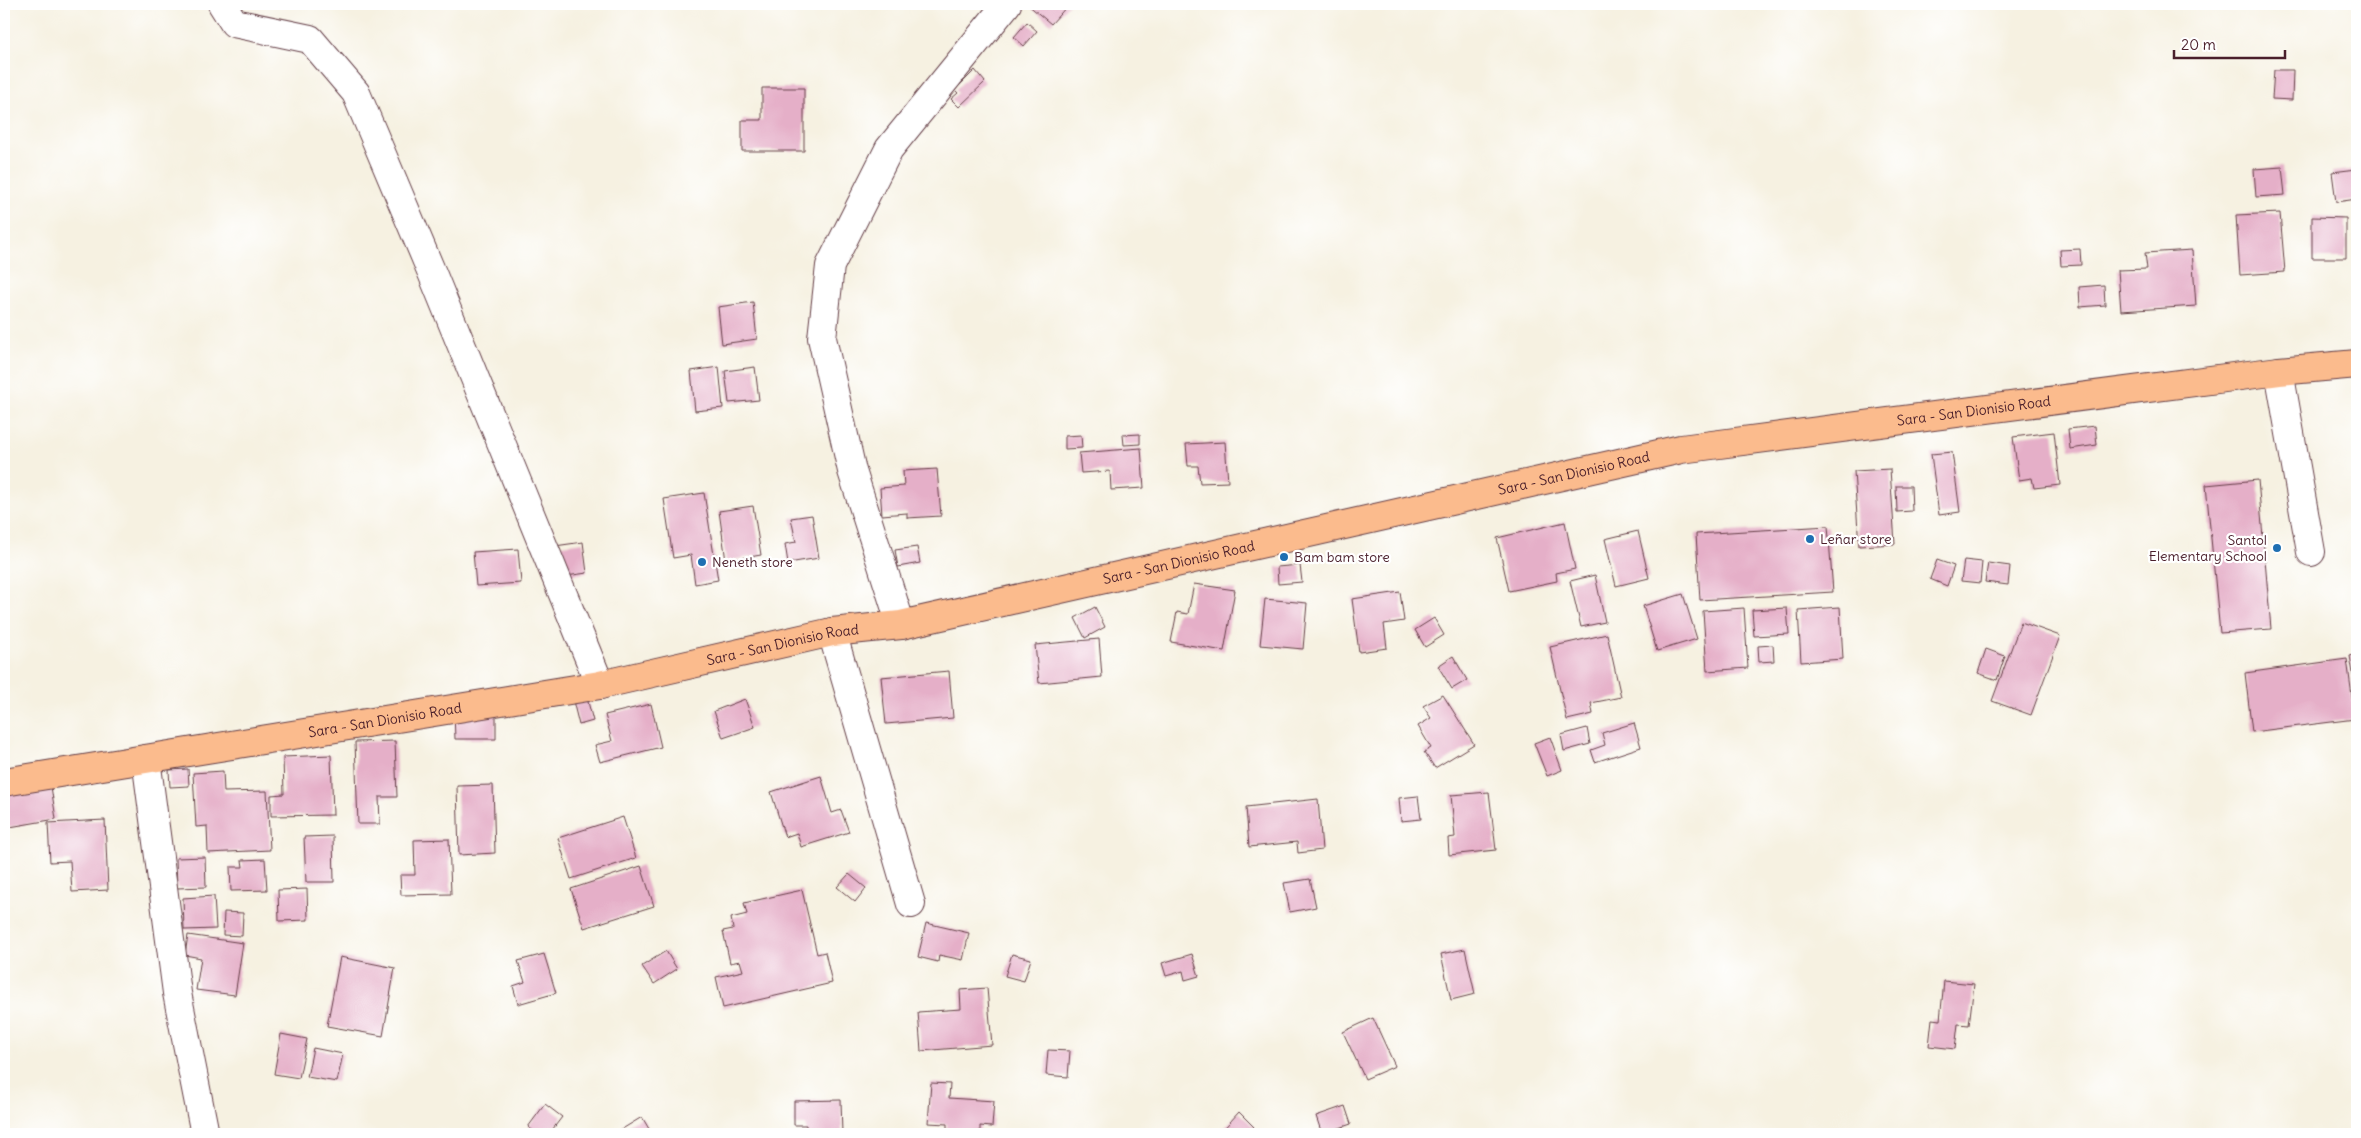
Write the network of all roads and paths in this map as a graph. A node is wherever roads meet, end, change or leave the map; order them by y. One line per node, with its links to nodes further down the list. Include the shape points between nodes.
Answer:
1 (222, 4): 8 (street, via 234,23 310,39 356,93)
2 (1007, 4): 6 (street, via 889,149 830,266 822,338 852,471)
3 (2357, 364): 4 (main road, Sara - San Dionisio Road)
4 (2279, 371): 5 (street); 6 (main road, Sara - San Dionisio Road, via 1681,449)
5 (2311, 552)
6 (901, 625): 7 (main road, Sara - San Dionisio Road)
7 (832, 632): 8 (main road, Sara - San Dionisio Road); 11 (street)
8 (600, 685): 9 (main road, Sara - San Dionisio Road)
9 (146, 759): 10 (main road, Sara - San Dionisio Road); 12 (street, via 177,993)
10 (4, 782)
11 (910, 904)
12 (205, 1134)

